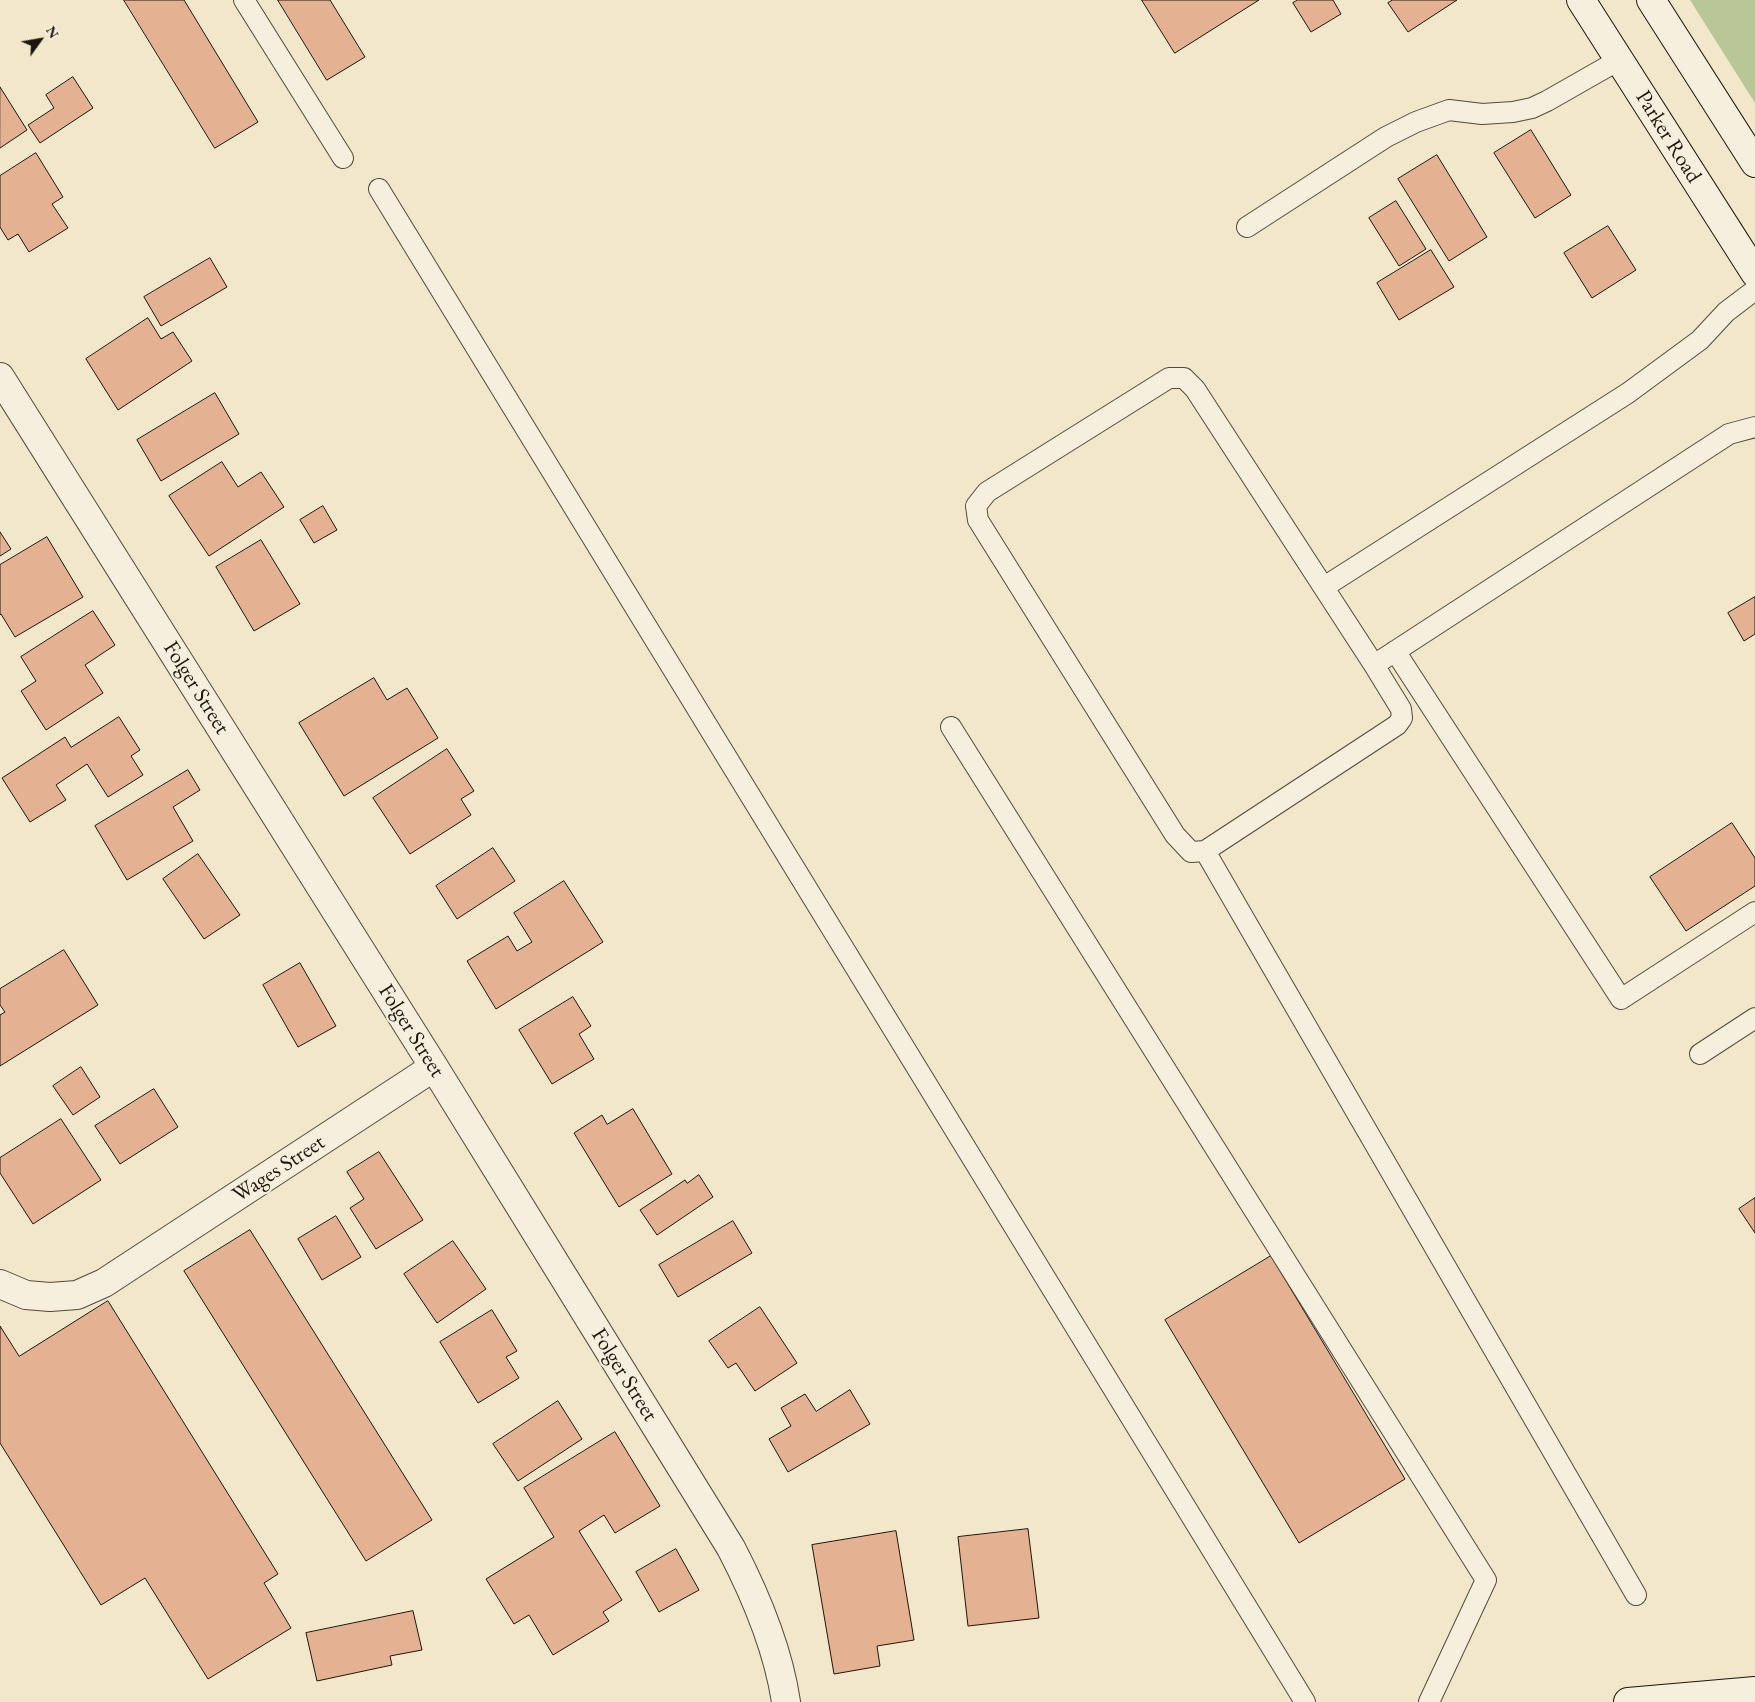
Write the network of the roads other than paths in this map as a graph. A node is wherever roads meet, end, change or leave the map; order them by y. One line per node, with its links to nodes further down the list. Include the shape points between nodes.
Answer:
1 (244, 0): 5 (lane)
2 (1581, 0): 4 (street, Parker Road)
3 (1651, 0): 6 (street)
4 (1619, 60): 8 (lane, via 1532,108 1482,114 1449,110 1416,122 1386,137); 9 (street, Parker Road)
5 (343, 158)
6 (1755, 163)
7 (379, 189): 27 (lane)
8 (1247, 227)
9 (1755, 273)
10 (1755, 290): 13 (lane, via 1726,312 1700,340 1628,393)
11 (0, 377): 21 (street, Folger Street)
12 (1755, 427): 14 (lane, via 1729,434)
13 (1324, 587): 15 (lane); 17 (lane, via 1195,389 1184,378 1169,378 987,492 976,506 978,520 1175,835 1191,852)
14 (1395, 651): 15 (lane); 18 (lane, via 1621,999)
15 (1374, 665): 17 (lane, via 1401,709 1402,718 1396,725)
16 (951, 727): 28 (lane, via 1486,1580)
17 (1205, 851): 23 (lane)
18 (1755, 912)
19 (1755, 1018): 20 (lane)
20 (1700, 1054)
21 (434, 1067): 22 (street, Wages Street, via 104,1283 77,1295 50,1297 26,1295); 26 (street, Folger Street, via 731,1548 749,1582 774,1651)
22 (0, 1284)
23 (1636, 1595)
24 (1755, 1691): 25 (street)
25 (1708, 1699): 29 (street)
26 (786, 1702)
27 (1305, 1702)
28 (1429, 1702)
29 (1628, 1702)

